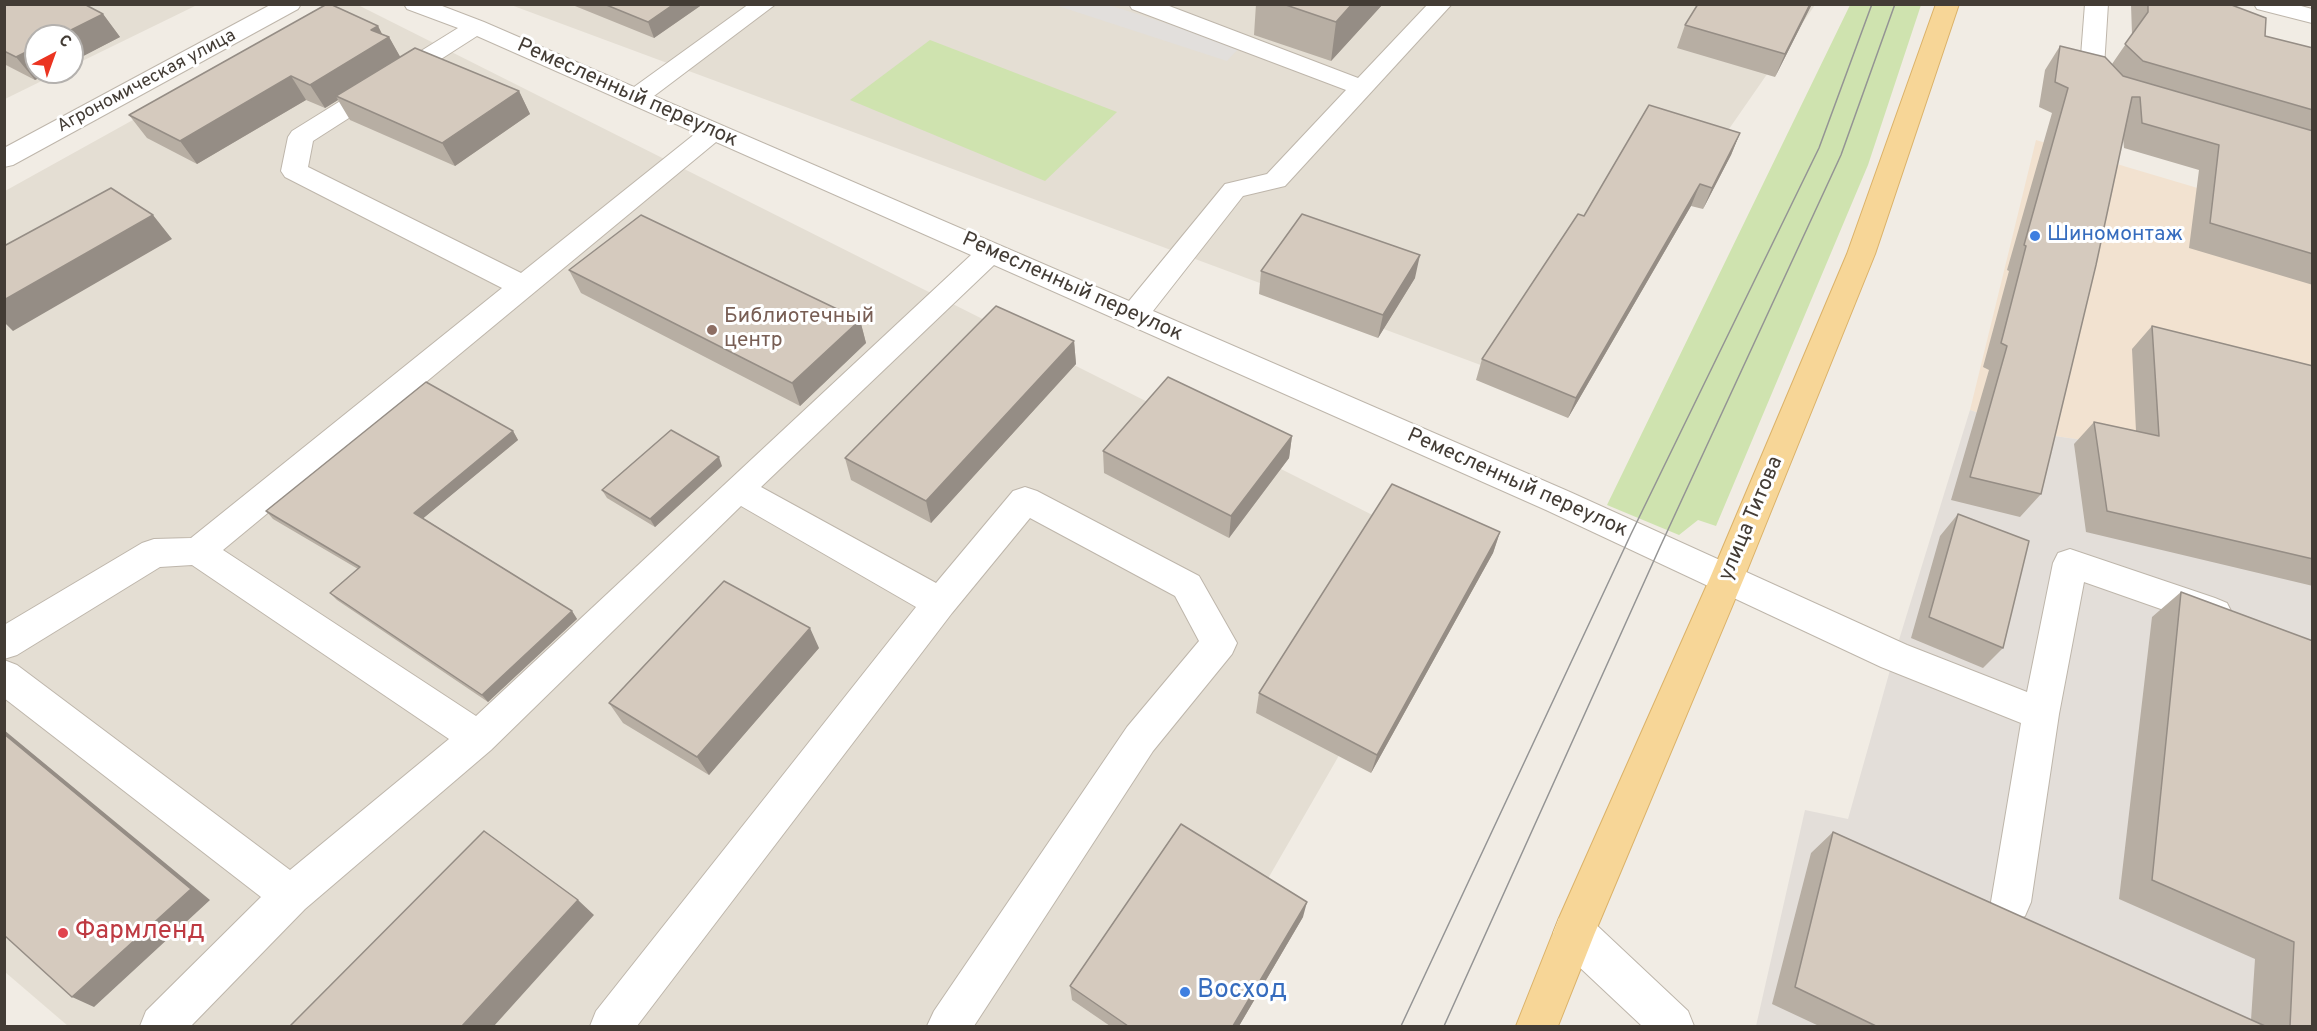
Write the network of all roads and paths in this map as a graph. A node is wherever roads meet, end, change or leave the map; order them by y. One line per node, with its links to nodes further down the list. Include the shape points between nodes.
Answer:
1 (290, 4): 16 (street, Агрономическая улица)
2 (415, 4): 11 (street, Ремесленный переулок)
3 (1140, 4): 9 (street)
4 (1441, 4): 12 (street)
5 (1948, 4): 22 (main road, улица Титова, via 1861,254)
6 (2097, 4): 14 (street, via 2092,69 2116,93)
7 (2265, 4): 10 (street)
8 (765, 5): 13 (street)
9 (1192, 12): 12 (street)
10 (2313, 16)
11 (476, 27): 13 (street, Ремесленный переулок); 18 (street, via 301,137 294,171)
12 (1362, 88): 19 (street, via 1276,180 1234,190)
13 (635, 98): 15 (street, Ремесленный переулок)
14 (2138, 99)
15 (713, 132): 17 (street, Ремесленный переулок); 18 (street)
16 (6, 156)
17 (990, 253): 19 (street, Ремесленный переулок); 20 (street)
18 (522, 286): 21 (street)
19 (1134, 315): 22 (street, Ремесленный переулок)
20 (738, 489): 23 (street); 28 (street)
21 (198, 551): 25 (street, via 154,553); 28 (street)
22 (1727, 578): 27 (street, Ремесленный переулок, via 1894,656); 31 (main road, улица Титова)
23 (940, 603): 33 (street); 34 (street, via 1025,500 1187,586 1219,643 1140,739)
24 (2246, 624): 27 (street, via 2070,563)
25 (4, 644)
26 (4, 676): 29 (street)
27 (2041, 714): 30 (street)
28 (478, 738): 29 (street)
29 (291, 895): 32 (street)
30 (2012, 902)
31 (1574, 933): 35 (main road, улица Титова); 36 (street)
32 (161, 1026)
33 (611, 1026)
34 (949, 1026)
35 (1537, 1026)
36 (1673, 1026)

